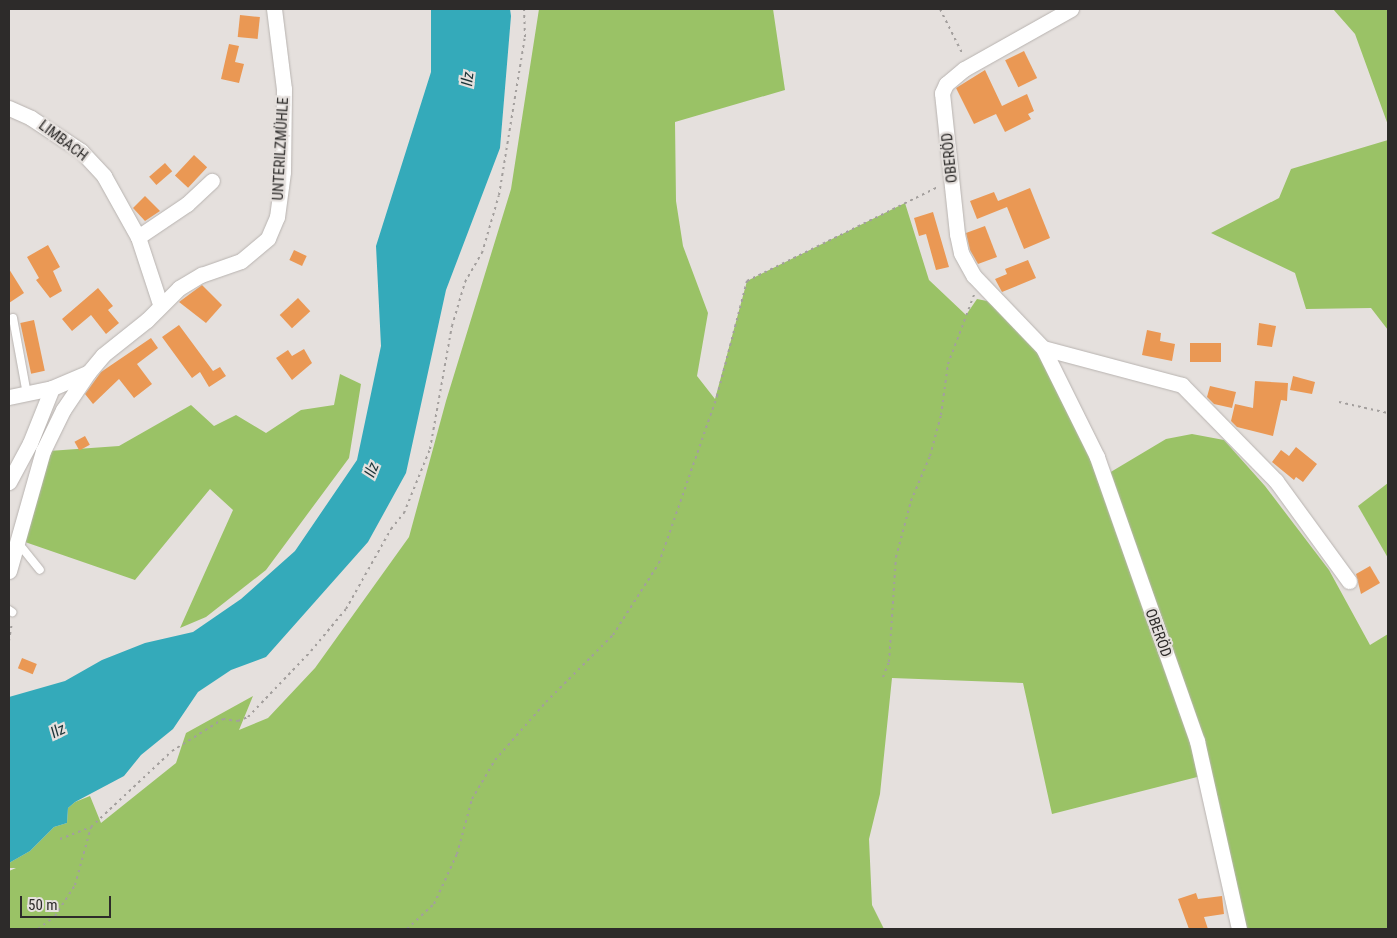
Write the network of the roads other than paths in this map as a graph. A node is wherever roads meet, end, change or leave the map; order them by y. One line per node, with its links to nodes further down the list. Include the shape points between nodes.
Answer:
1 (274, 9): 6 (street, UNTERILZMÜHLE, via 284,89 283,172 277,217 268,238 257,250 241,261 188,282)
2 (1070, 9): 8 (street, OBERÖD, via 964,69 946,84 942,93 961,253 980,282)
3 (9, 108): 5 (street, LIMBACH, via 31,118 81,151 104,176)
4 (212, 181): 5 (street, via 187,204)
5 (138, 237): 6 (street, LIMBACH)
6 (160, 304): 9 (street, UNTERILZMÜHLE, via 147,320 103,354)
7 (13, 318): 11 (lane)
8 (1043, 348): 17 (street, via 1182,385 1276,481); 18 (street, OBERÖD, via 1096,457 1186,705)
9 (88, 373): 10 (street); 14 (street, UNTERILZMÜHLE, via 62,410 43,451)
10 (52, 388): 11 (street); 13 (street, via 30,443)
11 (27, 394): 12 (street)
12 (9, 397)
13 (9, 482)
14 (19, 544): 15 (lane); 16 (street, UNTERILZMÜHLE)
15 (40, 570)
16 (9, 571)
17 (1349, 581)
18 (1239, 929)

